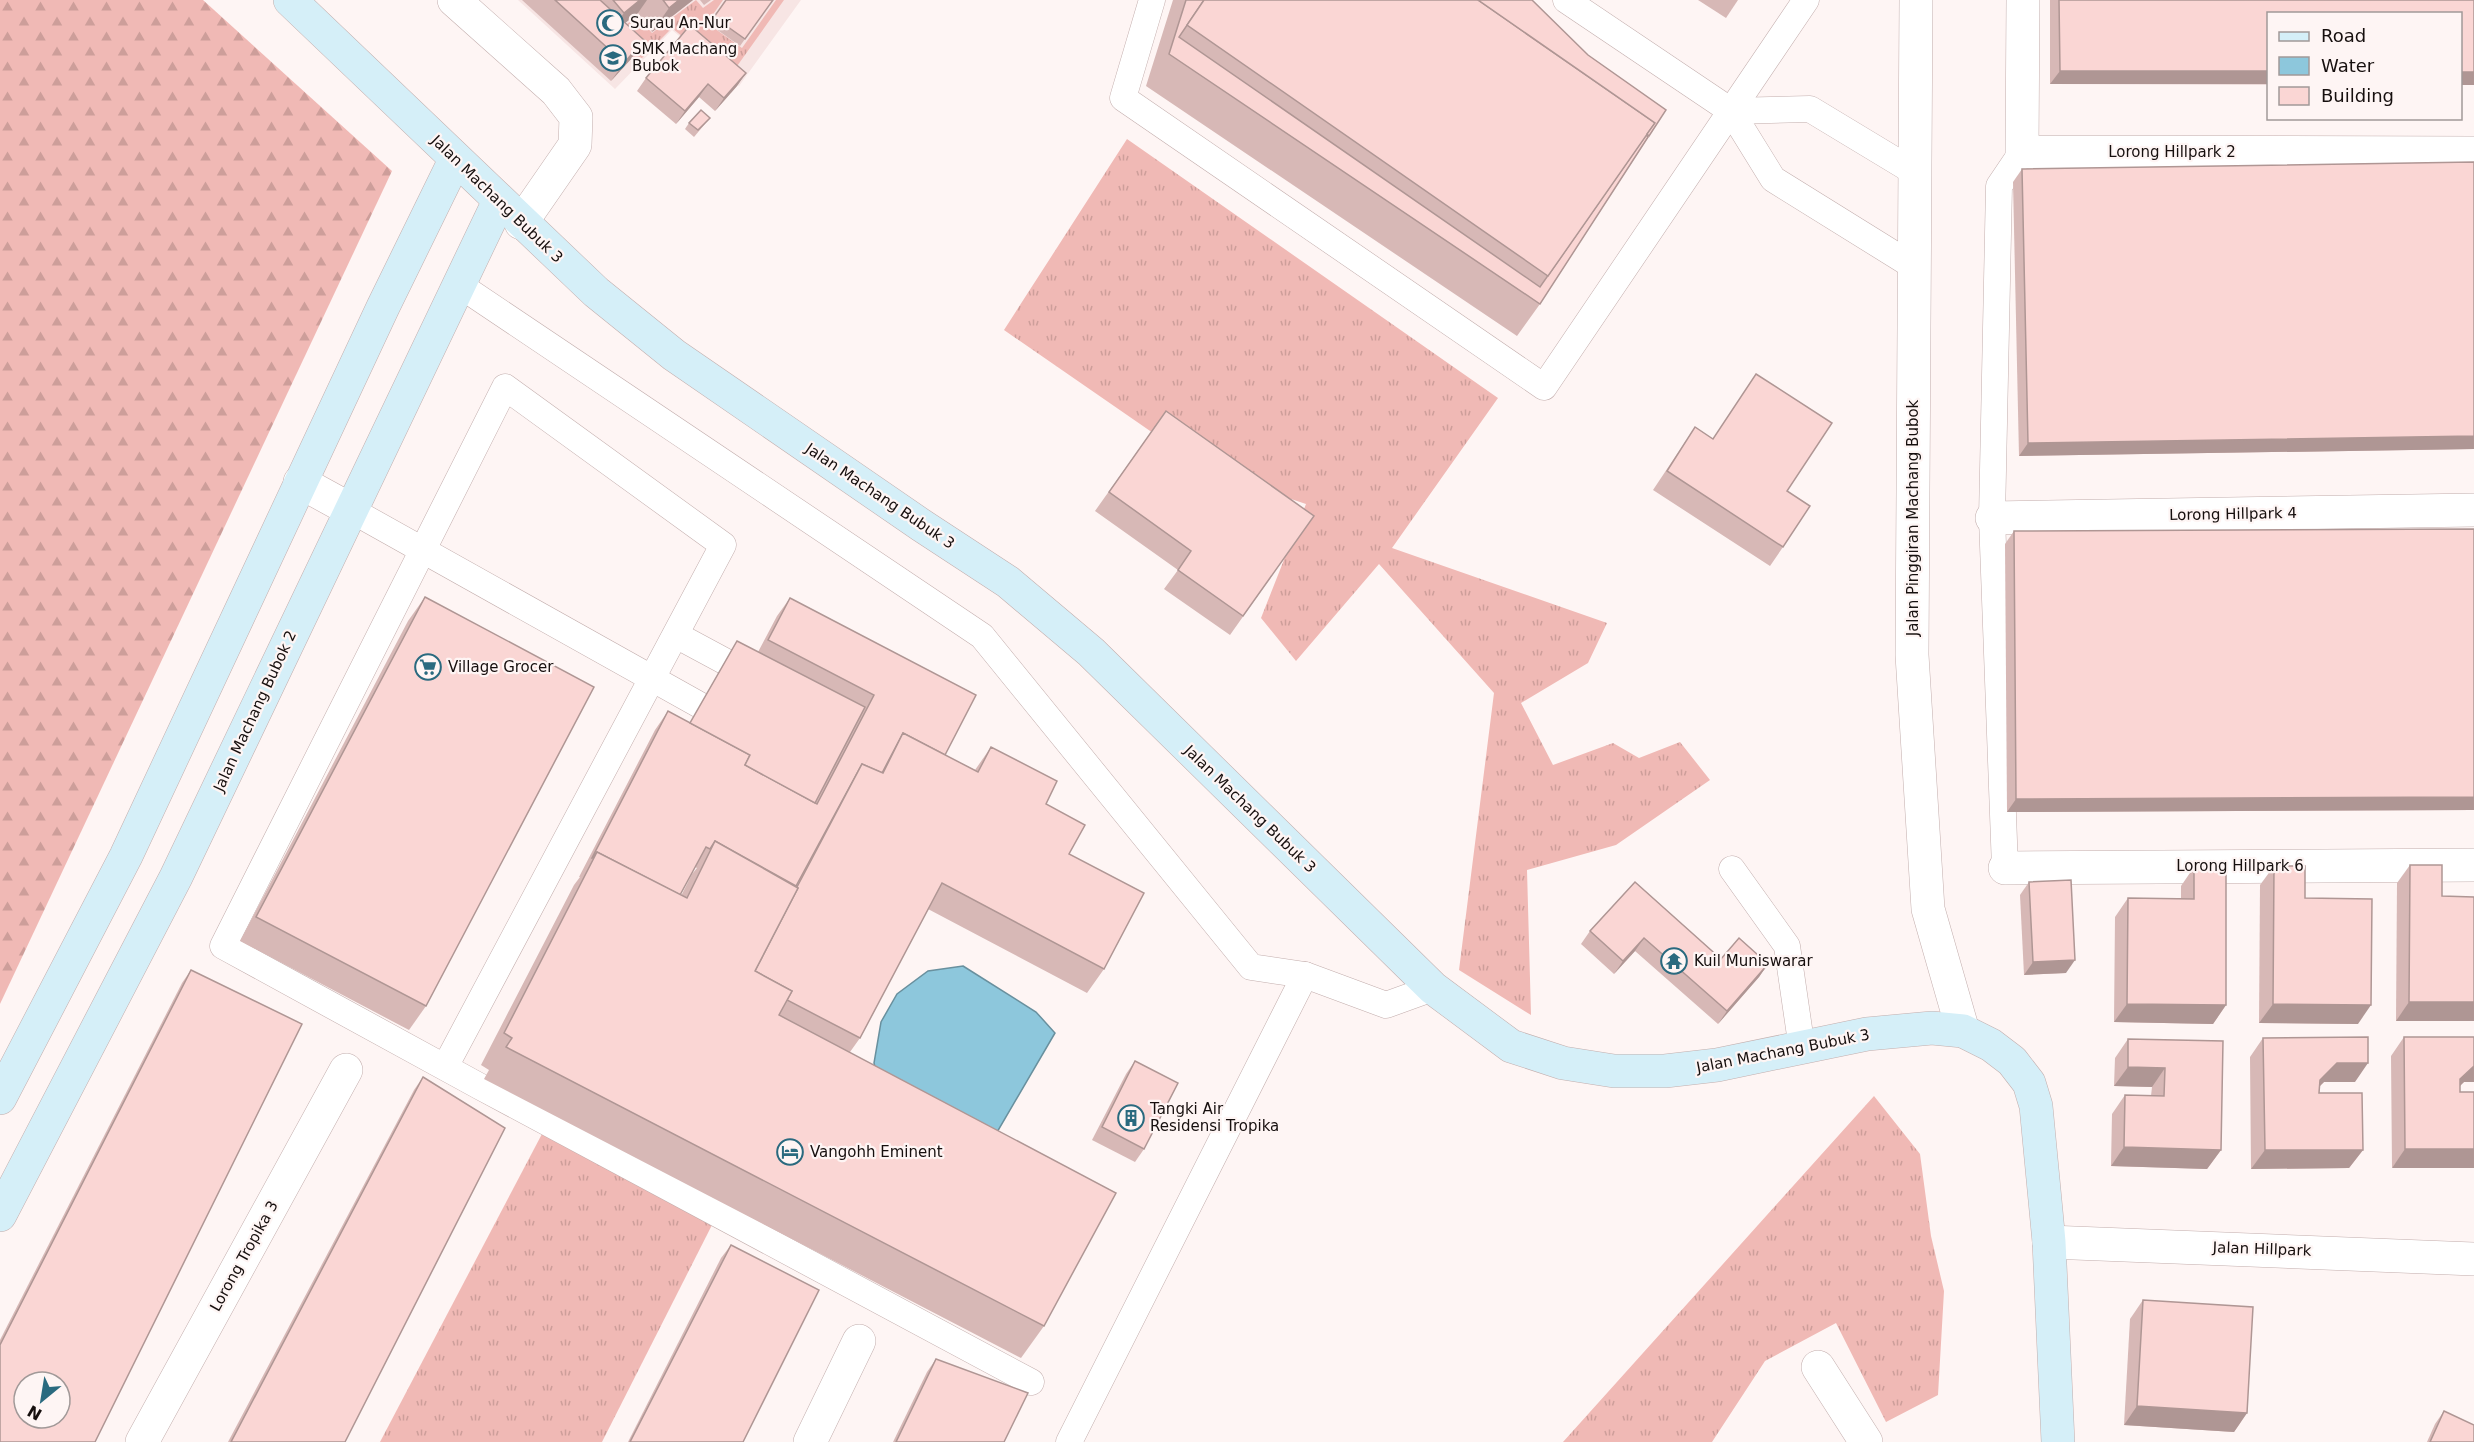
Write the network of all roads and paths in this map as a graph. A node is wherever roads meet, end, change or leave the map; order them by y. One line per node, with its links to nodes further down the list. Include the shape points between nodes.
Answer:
1 (290, 0): 11 (main road, Jalan Machang Bubuk 3)
2 (454, 0): 13 (street, via 556,91 576,117 574,145)
3 (1152, 0): 8 (lane, via 1123,98 1544,387)
4 (1566, 0): 8 (lane)
5 (1806, 0): 8 (lane)
6 (1917, 0): 12 (street, Jalan Pinggiran Machang Bubok)
7 (2024, 0): 9 (street)
8 (1731, 111): 12 (lane, via 1810,109); 14 (lane, via 1773,179)
9 (2022, 152): 10 (street, Lorong Hillpark 2); 19 (lane, via 1999,186)
10 (2474, 153)
11 (455, 160): 13 (main road, Jalan Machang Bubuk 3); 16 (main road)
12 (1916, 173): 14 (street, Jalan Pinggiran Machang Bubok)
13 (510, 212): 15 (main road, Jalan Machang Bubok 2); 29 (main road, Jalan Machang Bubuk 3, via 596,292 674,355 1016,589 1090,652)
14 (1913, 266): 30 (street, Jalan Pinggiran Machang Bubok, via 1912,655 1928,909)
15 (458, 284): 17 (main road, Jalan Machang Bubok 2); 28 (lane, via 982,636 1251,967)
16 (300, 483): 17 (street); 34 (main road, via 126,856)
17 (351, 510): 20 (lane); 35 (main road, Jalan Machang Bubok 2, via 176,877)
18 (2474, 510): 19 (street, Lorong Hillpark 4)
19 (1992, 518): 26 (lane)
20 (422, 551): 21 (lane, via 505,387 723,545); 22 (lane); 32 (lane, via 223,946)
21 (676, 634): 22 (lane); 23 (lane)
22 (652, 679): 24 (lane); 32 (lane)
23 (778, 690)
24 (754, 735)
25 (2474, 865): 26 (street, Lorong Hillpark 6)
26 (2005, 868)
27 (1732, 869): 31 (lane, via 1788,946)
28 (1305, 975): 29 (lane, via 1386,1005); 43 (lane)
29 (1433, 988): 31 (main road, Jalan Machang Bubuk 3, via 1511,1046 1563,1063 1614,1071 1665,1071)
30 (1964, 1031): 31 (main road, Jalan Machang Bubuk 3, via 1899,1030); 36 (main road, Jalan Machang Bubuk 3, via 2012,1061 2029,1083 2036,1106)
31 (1802, 1048)
32 (445, 1067): 40 (lane)
33 (346, 1070): 41 (street, Lorong Tropika 3)
34 (0, 1098)
35 (0, 1215)
36 (2049, 1242): 37 (street, Jalan Hillpark); 45 (main road, Jalan Machang Bubuk 3)
37 (2474, 1259)
38 (860, 1341): 42 (street)
39 (1818, 1367): 44 (street)
40 (1031, 1382)
41 (142, 1442)
42 (810, 1442)
43 (1069, 1442)
44 (1866, 1442)
45 (2058, 1442)

